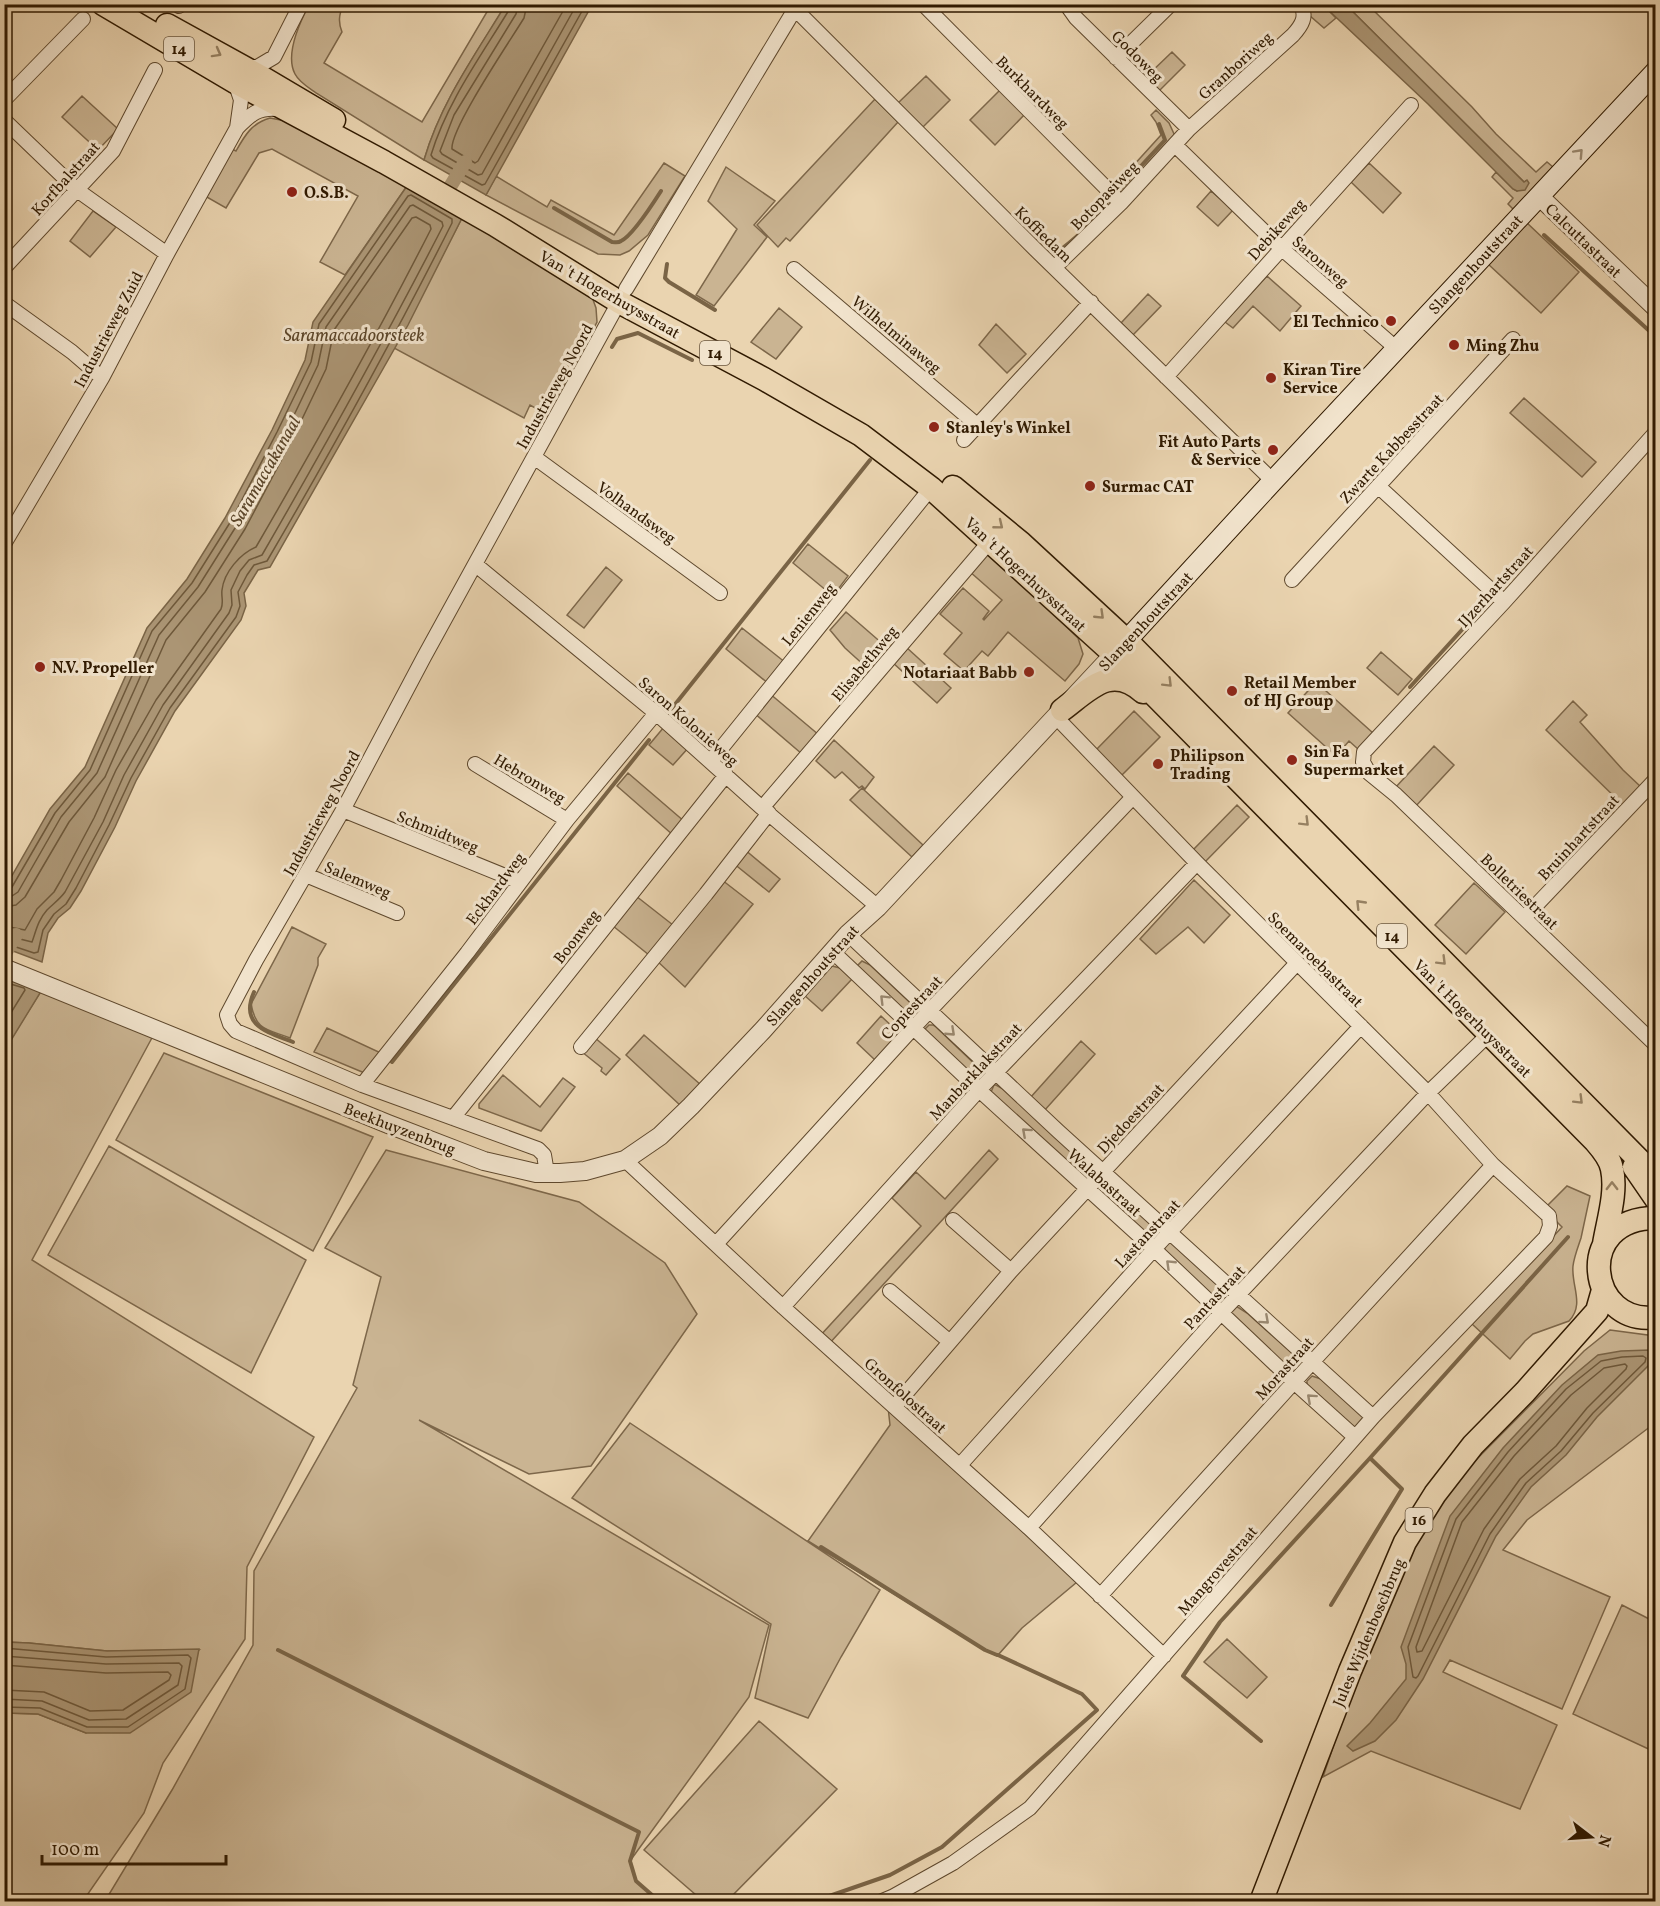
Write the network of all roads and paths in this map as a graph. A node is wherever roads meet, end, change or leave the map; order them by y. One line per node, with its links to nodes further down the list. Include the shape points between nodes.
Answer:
1 (103, 4): 14 (main road, 14)
2 (129, 4): 14 (main road, 14, one-way to 14)
3 (301, 4): 10 (street)
4 (922, 4): 24 (street, Burkhardweg)
5 (1066, 4): 11 (street, Godoweg)
6 (1171, 4): 11 (street)
7 (1301, 4): 20 (street, Granboriweg, via 1301,27)
8 (797, 7): 27 (street, Koffiedam); 30 (street, Industrieweg Noord)
9 (82, 19): 15 (street)
10 (274, 57): 14 (street); 16 (street)
11 (1116, 58): 20 (street, Godoweg)
12 (155, 70): 22 (street, Korfbalstraat, via 113,151)
13 (1656, 71): 23 (main road, Slangenhoutstraat, one-way to 13)
14 (239, 74): 16 (main road, Van 't Hogerhuysstraat / 14); 19 (street, Industrieweg Zuid)
15 (4, 100)
16 (285, 100): 19 (street, Industrieweg Zuid, via 254,112); 30 (main road, Van 't Hogerhuysstraat / 14, via 498,220)
17 (1411, 105): 25 (street, Debikeweg)
18 (4, 120): 22 (street)
19 (237, 128): 26 (street, Industrieweg Zuid)
20 (1189, 129): 21 (street, Granboriweg)
21 (1174, 145): 24 (street, Botopasiweg); 25 (street, Saronweg)
22 (77, 190): 26 (street); 28 (street, Korfbalstraat)
23 (1539, 196): 33 (street, Calcuttastraat); 35 (main road, Slangenhoutstraat)
24 (1121, 203): 27 (street, Botopasiweg)
25 (1281, 248): 35 (street, Saronweg); 36 (street, Debikeweg)
26 (167, 254): 37 (street, Industrieweg Zuid)
27 (1055, 267): 31 (street, Koffiedam)
28 (4, 268)
29 (794, 269): 38 (street, Wilhelminaweg)
30 (623, 296): 41 (street, Industrieweg Noord); 44 (main road, Van 't Hogerhuysstraat / 14, via 861,435); 52 (main road, Van 't Hogerhuysstraat / 14, one-way to 52, via 723,343 867,427 937,475 1021,543)
31 (1091, 302): 36 (street, Koffiedam); 38 (street)
32 (4, 303): 37 (street)
33 (1656, 308)
34 (1514, 339): 43 (street, Zwarte Kabbesstraat)
35 (1397, 349): 42 (main road, Slangenhoutstraat)
36 (1166, 377): 42 (street, Koffiedam)
37 (102, 378): 45 (street, Industrieweg Zuid)
38 (977, 425): 40 (street)
39 (1656, 432): 51 (street, IJzerhartstraat)
40 (964, 440)
41 (534, 457): 48 (street, Industrieweg Noord); 50 (street, Volhandsweg)
42 (1273, 481): 52 (main road, Slangenhoutstraat)
43 (1378, 486): 49 (street, Zwarte Kabbesstraat); 51 (street)
44 (931, 488): 46 (main road, Van 't Hogerhuysstraat / 14); 56 (street, Lenienweg)
45 (9, 523): 47 (street, Industrieweg Zuid)
46 (991, 540): 52 (main road, Van 't Hogerhuysstraat / 14); 63 (street, Elisabethweg)
47 (4, 544)
48 (476, 565): 53 (street, Saron Kolonieweg); 62 (street, Industrieweg Noord)
49 (1292, 580)
50 (720, 593)
51 (1504, 602): 57 (street, IJzerhartstraat, via 1364,752)
52 (1120, 648): 54 (street, Slangenhoutstraat); 55 (main road, Van 't Hogerhuysstraat / 14); 86 (main road, Van 't Hogerhuysstraat / 14, one-way to 86)
53 (656, 713): 56 (street, Saron Kolonieweg); 64 (street, Eckhardweg)
54 (1059, 713): 55 (main road, via 1097,684 1119,679 1129,681); 61 (street, Soemaroebastraat); 68 (street, Slangenhoutstraat)
55 (1187, 726): 78 (main road, Van 't Hogerhuysstraat / 14, one-way to 55)
56 (711, 760): 59 (street, Saron Kolonieweg)
57 (1363, 762): 70 (street, Bolletriestraat, via 1369,772)
58 (475, 764): 64 (street, Hebronweg)
59 (726, 775): 63 (street, Saron Kolonieweg); 85 (street, Boonweg)
60 (1656, 779): 70 (street, Bruinhartstraat)
61 (1133, 797): 65 (street, Soemaroebastraat); 75 (street, Copiestraat)
62 (343, 810): 66 (street, Industrieweg Noord); 67 (street, Schmidtweg)
63 (766, 810): 68 (street, Saron Kolonieweg); 80 (street, Elisabethweg, via 706,894)
64 (567, 820): 67 (street, Eckhardweg)
65 (1197, 863): 73 (street, Soemaroebastraat); 81 (street, Manbarklakstraat)
66 (306, 875): 69 (street, Salemweg); 82 (street, Industrieweg Noord, via 228,1011 228,1020 236,1031)
67 (520, 882): 82 (street, Eckhardweg)
68 (878, 906): 71 (street, Slangenhoutstraat)
69 (397, 913)
70 (1524, 918): 79 (street, Bolletriestraat)
71 (848, 934): 72 (street, Slangenhoutstraat); 75 (street, Walabastraat)
72 (832, 951): 77 (street, Walabastraat, one-way to 72); 87 (street, Slangenhoutstraat, via 691,1106 660,1136)
73 (1297, 963): 76 (street, Soemaroebastraat); 89 (street, Djedoestraat)
74 (4, 968): 90 (street, Beekhuyzenbrug, via 484,1161)
75 (929, 1011): 77 (street, Copiestraat); 81 (street, Walabastraat, one-way to 81)
76 (1361, 1026): 84 (street, Soemaroebastraat); 97 (street, Lastanstraat)
77 (913, 1028): 83 (street, Walabastraat); 98 (street, Copiestraat)
78 (1489, 1034): 84 (street, Pantastraat); 99 (main road, Van 't Hogerhuysstraat / 14, one-way to 78, via 1613,1194 1612,1169 1606,1154)
79 (1656, 1045)
80 (581, 1047)
81 (996, 1073): 83 (street, Manbarklakstraat); 89 (street, Walabastraat)
82 (362, 1085): 85 (street, Industrieweg Noord)
83 (979, 1090): 92 (street, Walabastraat, one-way to 83); 105 (street, Manbarklakstraat)
84 (1428, 1093): 88 (street, Soemaroebastraat); 104 (street, Pantastraat)
85 (453, 1118): 90 (street, Industrieweg Noord, via 538,1149 544,1155)
86 (1614, 1136): 91 (main road, Van 't Hogerhuysstraat); 93 (main road, Van 't Hogerhuysstraat / 14)
87 (625, 1160): 90 (street, Beekhuyzenbrug, via 585,1171); 98 (street, Gronfolostraat)
88 (1493, 1165): 96 (street, Soemaroebastraat, via 1548,1216); 110 (street, Morastraat)
89 (1103, 1171): 92 (street, Djedoestraat); 97 (street, Walabastraat)
90 (547, 1173)
91 (1656, 1177)
92 (1087, 1188): 100 (street, Walabastraat); 101 (street, Djedoestraat)
93 (1656, 1199)
94 (1656, 1218): 99 (main road, via 1626,1223)
95 (953, 1220): 101 (street)
96 (1550, 1226): 114 (street, Mangrovestraat, via 1546,1237)
97 (1170, 1232): 100 (street, Lastanstraat); 104 (street, Walabastraat)
98 (716, 1244): 105 (street, Gronfolostraat)
99 (1604, 1244): 103 (main road, Van 't Hogerhuysstraat, via 1598,1267)
100 (1154, 1249): 107 (street, Walabastraat, one-way to 100); 116 (street, Lastanstraat)
101 (1011, 1271): 109 (street, Djedoestraat)
102 (890, 1290): 109 (street)
103 (1603, 1290): 106 (main road); 112 (main road, Jules Wijdenboschbrug / 16, via 1597,1311)
104 (1238, 1296): 107 (street, Pantastraat); 110 (street, Walabastraat, one-way to 110)
105 (783, 1306): 113 (street, Gronfolostraat)
106 (1624, 1312): 108 (main road); 112 (main road, Jules Wijdenboschbrug / 16, via 1607,1321)
107 (1221, 1313): 111 (street, Walabastraat); 117 (street, Pantastraat)
108 (1656, 1317)
109 (950, 1342): 113 (street, Djedoestraat)
110 (1311, 1362): 111 (street, Morastraat); 114 (street, Walabastraat)
111 (1294, 1382): 115 (street, Walabastraat, one-way to 111); 118 (street, Morastraat)
112 (1525, 1392): 121 (main road, Jules Wijdenboschbrug / 16, via 1473,1445 1435,1494 1406,1542 1350,1671)
113 (895, 1406): 116 (street, Gronfolostraat)
114 (1373, 1417): 115 (street, Mangrovestraat)
115 (1355, 1437): 119 (street, Mangrovestraat)
116 (960, 1465): 117 (street, Gronfolostraat)
117 (1029, 1528): 118 (street, Gronfolostraat)
118 (1100, 1596): 119 (street, Gronfolostraat)
119 (1164, 1656): 120 (street, Mangrovestraat, via 1030,1808 953,1863)
120 (880, 1902)
121 (1261, 1902)

